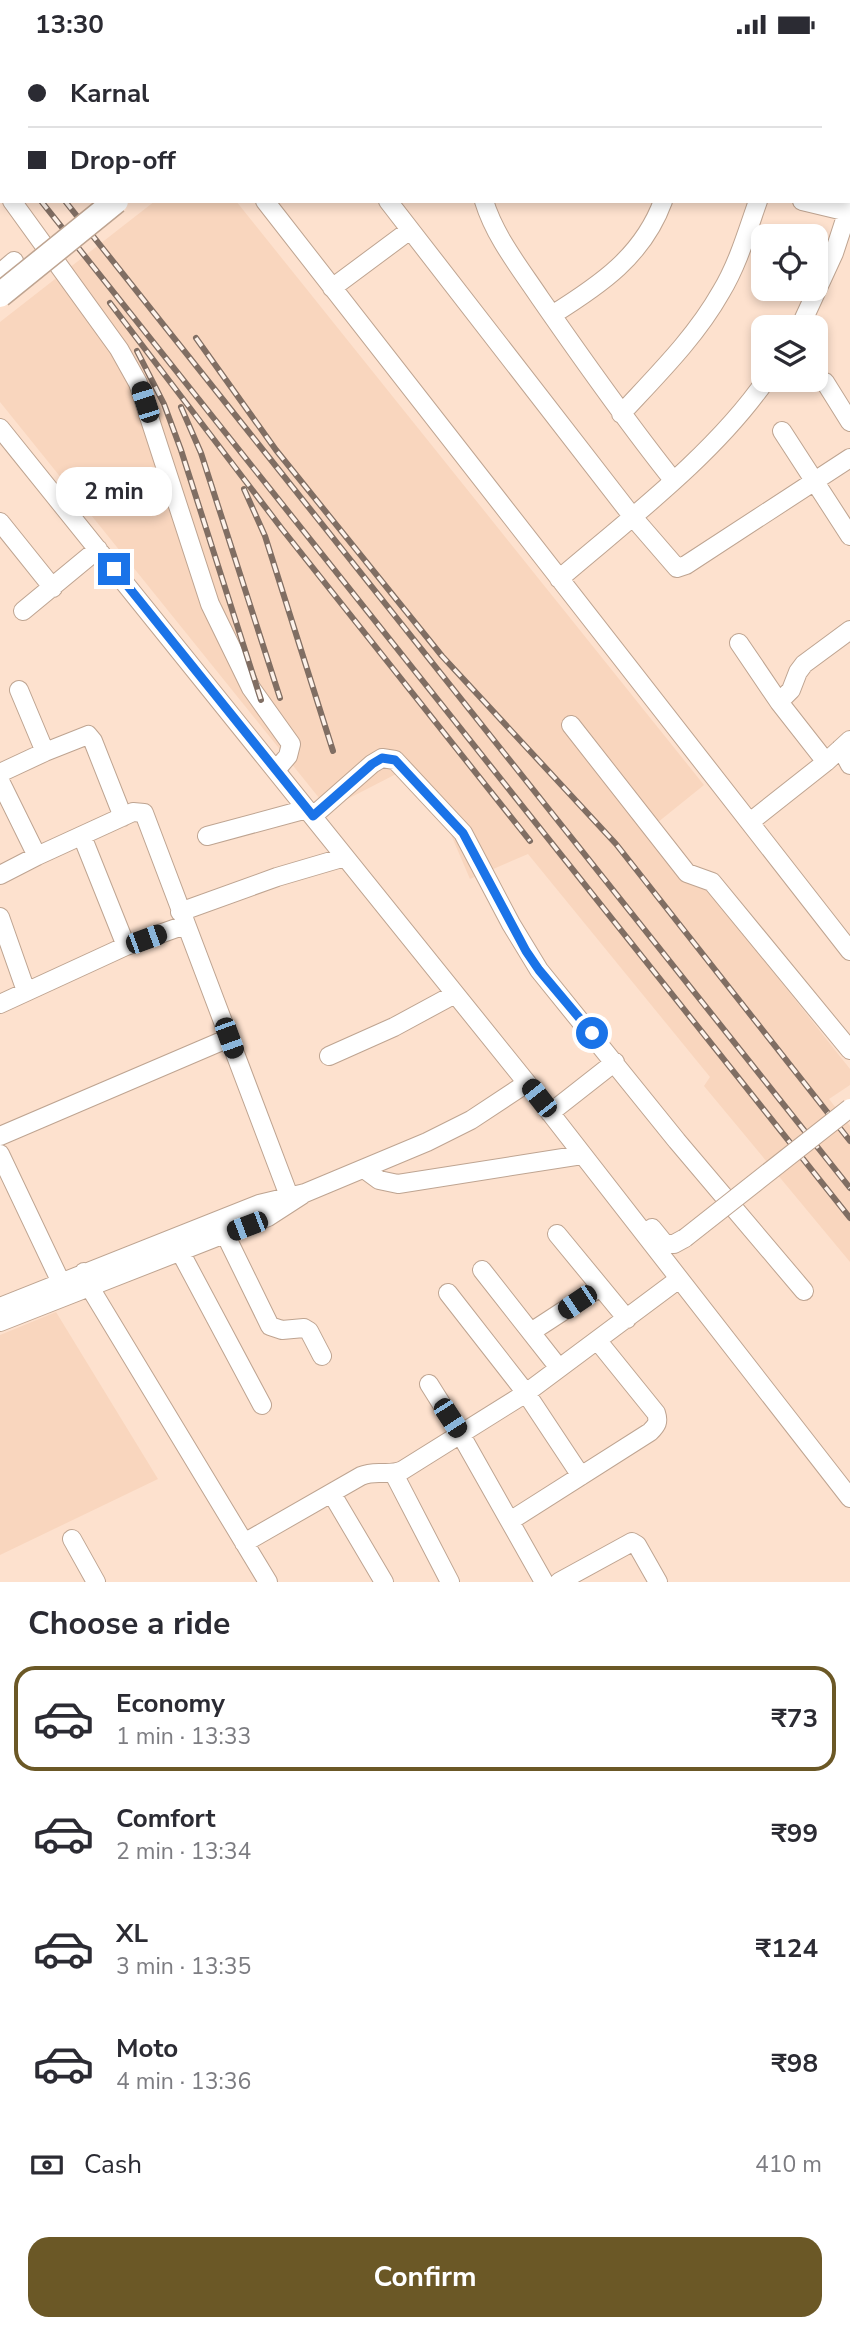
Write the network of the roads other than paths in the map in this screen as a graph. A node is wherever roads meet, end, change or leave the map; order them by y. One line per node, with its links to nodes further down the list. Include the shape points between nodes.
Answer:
1 (13, 203): 40 (street, via 119,349 138,383 210,604 251,688 291,744)
2 (114, 203): 12 (highway, bridge)
3 (267, 203): 11 (street)
4 (485, 203): 13 (street, via 507,249)
5 (662, 203): 13 (street, via 650,231 624,265)
6 (757, 203): 17 (street, via 721,293 683,346)
7 (815, 203): 9 (street)
8 (392, 207): 10 (street)
9 (849, 208): 14 (street)
10 (410, 230): 11 (street); 24 (street)
11 (332, 288): 28 (street)
12 (0, 295)
13 (552, 315): 17 (street)
14 (806, 315)
15 (828, 386): 18 (street)
16 (757, 392): 22 (street)
17 (621, 414): 22 (street)
18 (850, 422)
19 (0, 428): 27 (street)
20 (782, 431): 23 (street)
21 (850, 458): 23 (street)
22 (673, 480): 24 (street)
23 (814, 481): 24 (street, via 677,568); 26 (street)
24 (632, 516): 28 (street)
25 (0, 522): 29 (street)
26 (850, 536)
27 (98, 549): 29 (street); 40 (street)
28 (559, 579): 45 (street)
29 (53, 588): 30 (street)
30 (23, 611)
31 (850, 631): 34 (street, via 804,664)
32 (739, 643): 34 (street)
33 (19, 690): 37 (street)
34 (779, 702): 38 (street)
35 (571, 725): 59 (street, via 687,873 712,882)
36 (846, 744): 38 (street); 39 (street)
37 (46, 752): 41 (street); 44 (street, via 89,736)
38 (826, 762): 45 (street)
39 (850, 765)
40 (276, 770): 43 (street)
41 (0, 773)
42 (0, 781): 48 (street)
43 (310, 812): 47 (street); 49 (street); 61 (street, via 372,764 382,758 395,760 463,833 526,951)
44 (123, 817): 46 (street); 52 (street, via 144,813)
45 (750, 822): 54 (street)
46 (82, 836): 48 (street); 53 (street)
47 (207, 836)
48 (37, 856): 50 (street)
49 (345, 857): 52 (street, via 276,877); 56 (street)
50 (0, 875)
51 (0, 917): 55 (street)
52 (183, 918): 53 (street); 58 (street)
53 (126, 946): 55 (street)
54 (850, 951)
55 (26, 991): 57 (street)
56 (456, 994): 60 (street); 62 (street)
57 (0, 1004)
58 (229, 1038): 65 (street); 69 (street)
59 (850, 1050)
60 (329, 1056)
61 (615, 1062): 64 (street); 78 (street)
62 (527, 1083): 64 (street); 68 (street, via 471,1120)
63 (850, 1108): 64 (street, bridge, via 674,1244 665,1244 568,1126)
64 (554, 1118): 67 (street)
65 (0, 1136)
66 (0, 1154): 77 (street)
67 (582, 1155): 68 (street, via 398,1184 379,1180); 75 (street)
68 (364, 1169): 69 (street)
69 (297, 1194): 70 (street, via 279,1212); 72 (street, via 260,1204)
70 (225, 1234): 72 (street); 85 (street, via 270,1326 304,1328)
71 (557, 1234): 76 (street)
72 (177, 1245): 74 (street); 89 (street)
73 (482, 1269): 83 (street)
74 (86, 1279): 77 (street); 97 (street)
75 (679, 1279): 81 (street); 94 (street)
76 (600, 1287): 81 (street); 83 (street)
77 (64, 1289): 80 (street); 82 (street)
78 (804, 1291)
79 (448, 1293): 88 (street)
80 (0, 1307)
81 (627, 1319): 84 (street)
82 (0, 1322)
83 (531, 1332): 86 (street)
84 (597, 1340): 86 (street); 92 (street, via 658,1419 650,1432)
85 (322, 1356)
86 (559, 1368): 88 (street)
87 (429, 1384): 90 (street)
88 (526, 1393): 90 (street); 92 (street)
89 (262, 1405)
90 (461, 1435): 91 (street); 95 (street)
91 (394, 1474): 93 (street, via 370,1472); 101 (street)
92 (581, 1476): 95 (street)
93 (332, 1493): 97 (street); 100 (street)
94 (850, 1498)
95 (510, 1521): 102 (street)
96 (72, 1539): 98 (street)
97 (244, 1543): 99 (street)
98 (96, 1582)
99 (268, 1582)
100 (384, 1582)
101 (450, 1582)
102 (544, 1582)
103 (559, 1582): 104 (street, via 632,1542)
104 (658, 1582)

